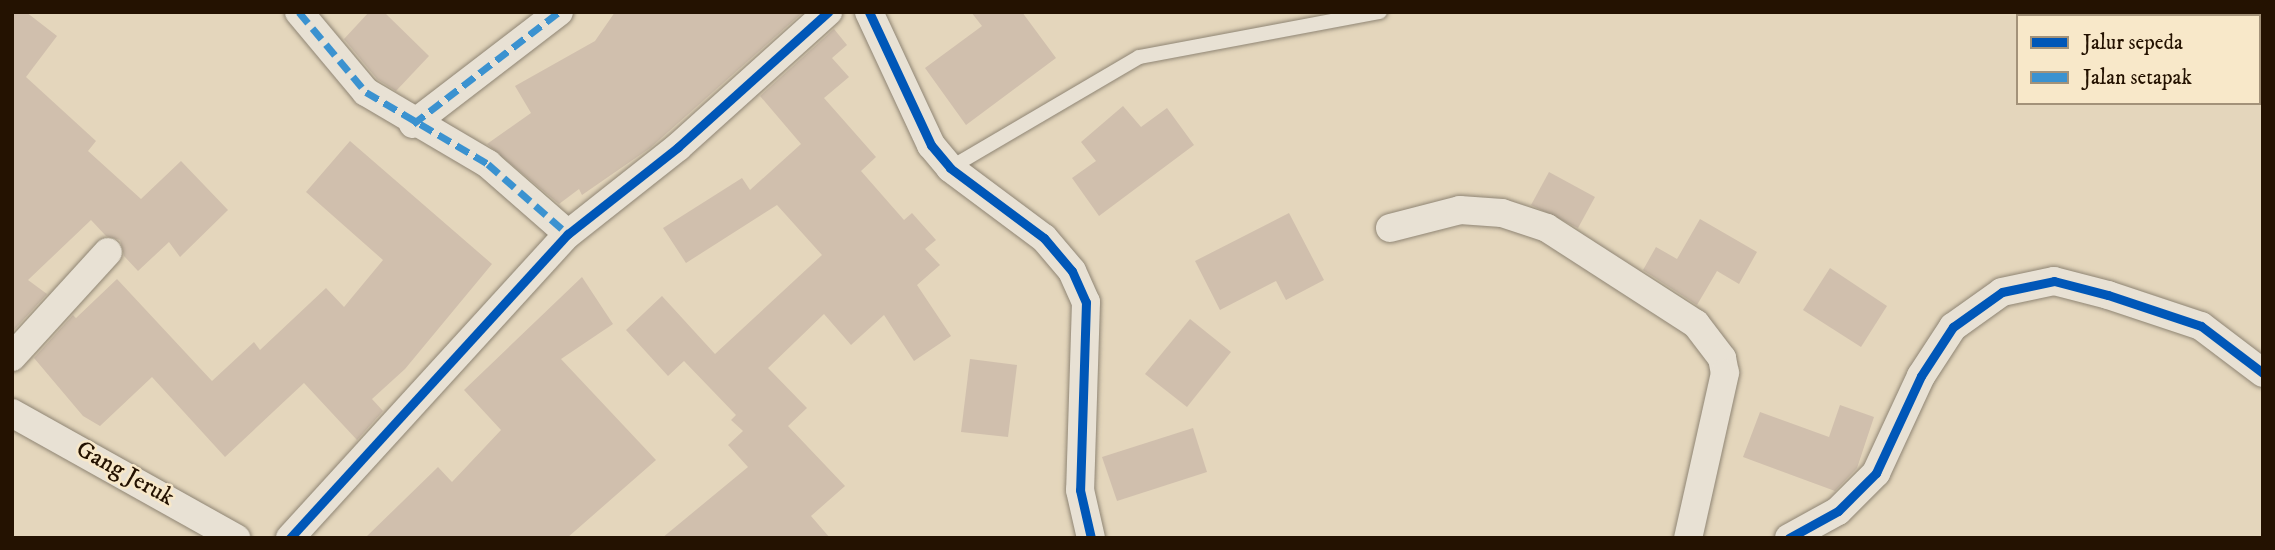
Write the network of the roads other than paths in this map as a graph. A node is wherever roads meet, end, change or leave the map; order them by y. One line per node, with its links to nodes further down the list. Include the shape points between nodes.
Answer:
1 (299, 12): 6 (street, via 366,92)
2 (558, 12): 6 (street)
3 (828, 12): 9 (street, via 678,147)
4 (869, 12): 7 (street, via 931,145)
5 (1380, 12): 7 (lane, via 1139,57)
6 (413, 124): 9 (street, via 460,145 511,180)
7 (950, 168): 16 (street, via 1044,238 1072,271 1086,302 1080,490)
8 (1390, 228): 17 (street, via 1460,210 1503,213 1547,228 1696,324 1717,350 1725,373)
9 (568, 234): 14 (street)
10 (108, 252): 11 (street)
11 (12, 357)
12 (2263, 373): 18 (street, via 2201,326 2108,295 2054,281 2002,292 1953,327 1921,376 1876,473 1838,511)
13 (12, 413): 15 (street, Gang Jeruk)
14 (302, 533)
15 (236, 538)
16 (1091, 538)
17 (1688, 538)
18 (1788, 538)

